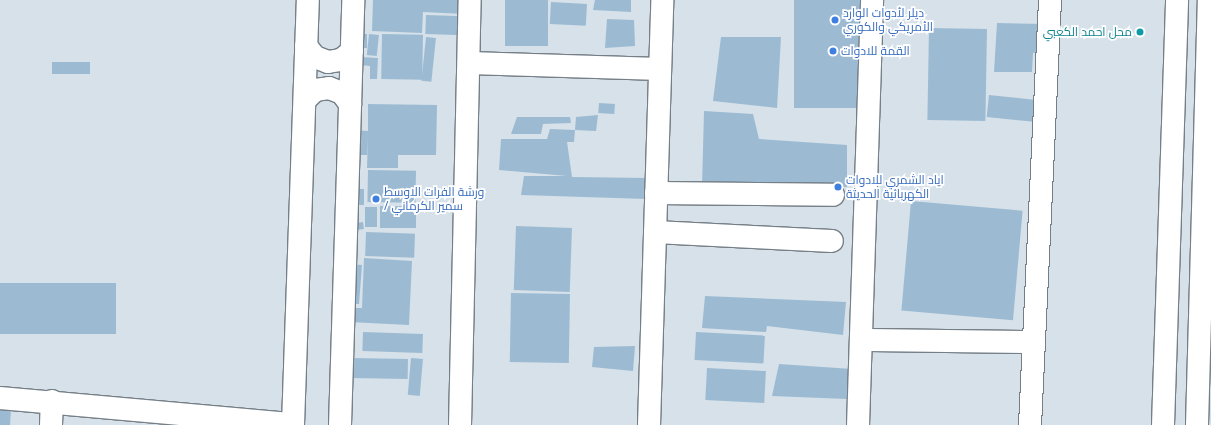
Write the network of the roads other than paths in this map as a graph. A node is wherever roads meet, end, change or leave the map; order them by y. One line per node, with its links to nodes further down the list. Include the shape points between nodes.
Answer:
1 (308, 0): 10 (street)
2 (353, 0): 11 (street)
3 (470, 0): 12 (street)
4 (662, 0): 13 (street)
5 (872, 0): 20 (street)
6 (1050, 0): 21 (street)
7 (1177, 0): 32 (street)
8 (1209, 0): 9 (street)
9 (1209, 38): 33 (street)
10 (306, 46): 11 (street, via 315,57 328,62 341,60); 14 (street)
11 (352, 51): 15 (street)
12 (469, 63): 13 (street); 28 (street)
13 (660, 69): 16 (street)
14 (305, 100): 15 (street, via 315,90 329,88 342,93); 26 (street)
15 (350, 104): 27 (street)
16 (656, 193): 17 (street); 18 (street)
17 (833, 195)
18 (655, 232): 19 (street); 29 (street)
19 (832, 241)
20 (861, 340): 21 (street); 30 (street)
21 (1032, 342): 31 (street)
22 (0, 398): 23 (street)
23 (52, 401): 24 (street); 25 (street)
24 (187, 420): 26 (street)
25 (51, 425)
26 (293, 425)
27 (340, 425)
28 (460, 425)
29 (649, 425)
30 (858, 425)
31 (1030, 425)
32 (1163, 425)
33 (1197, 425)

